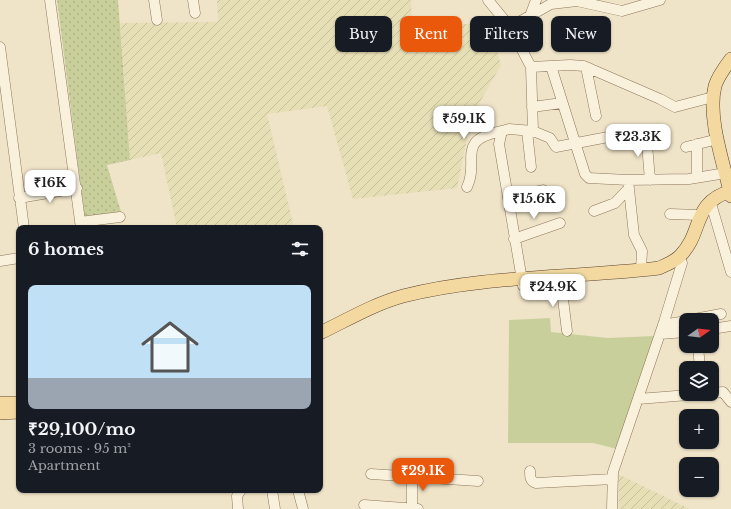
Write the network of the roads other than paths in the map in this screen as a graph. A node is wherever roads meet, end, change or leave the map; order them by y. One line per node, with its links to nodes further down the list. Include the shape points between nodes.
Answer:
1 (50, 0): 34 (street)
2 (154, 0): 11 (street)
3 (194, 0): 8 (street)
4 (536, 0): 10 (street)
5 (660, 0): 6 (street, via 622,11)
6 (570, 1): 10 (street, via 551,4)
7 (492, 2): 9 (street)
8 (195, 13)
9 (502, 16)
10 (530, 16)
11 (157, 20)
12 (0, 47): 37 (street)
13 (523, 52): 16 (street)
14 (731, 59): 18 (main road, via 716,84)
15 (551, 66): 16 (street); 17 (street, via 570,64); 19 (street)
16 (531, 67): 20 (street)
17 (586, 67): 18 (street, via 674,107); 21 (street)
18 (713, 97): 24 (main road)
19 (562, 104): 20 (street); 25 (street)
20 (532, 107): 23 (street)
21 (596, 116)
22 (502, 131): 23 (street); 33 (street, via 489,134 473,146 470,182); 38 (street, via 499,144)
23 (530, 131): 25 (street, via 550,138 556,147); 28 (street)
24 (718, 139): 26 (street); 29 (main road)
25 (574, 143): 31 (street, via 634,132 646,141); 32 (street, via 585,174 589,178)
26 (697, 144): 27 (street); 30 (street)
27 (686, 146)
28 (531, 167)
29 (726, 173): 30 (street); 36 (main road)
30 (697, 177): 31 (street)
31 (650, 180): 32 (street)
32 (629, 184): 40 (street, via 615,203); 52 (street, via 634,235 642,251)
33 (467, 187)
34 (77, 188): 37 (street); 46 (street)
35 (544, 190): 38 (street)
36 (731, 194): 39 (main road); 42 (main road, via 718,195 709,202)
37 (19, 198): 45 (street)
38 (508, 198): 47 (street)
39 (712, 207): 49 (street); 50 (main road, via 695,243)
40 (594, 211)
41 (670, 214): 42 (street)
42 (700, 215): 50 (main road, via 692,238)
43 (120, 217): 46 (street)
44 (560, 223): 47 (street)
45 (24, 225)
46 (81, 225)
47 (514, 239): 55 (street)
48 (16, 258): 51 (street)
49 (729, 258): 53 (street)
50 (680, 260): 52 (main road, via 659,268); 54 (main road, via 670,270 659,274); 60 (street)
51 (0, 261)
52 (641, 270): 54 (main road)
53 (731, 272)
54 (580, 278): 55 (main road); 56 (main road)
55 (522, 283): 56 (main road); 63 (main road, via 426,291 402,296); 64 (main road, via 401,305 381,312)
56 (561, 283): 61 (street)
57 (679, 323): 60 (street)
58 (731, 326): 59 (street)
59 (719, 328)
60 (662, 329): 62 (street); 67 (street)
61 (567, 331)
62 (679, 331)
63 (323, 332)
64 (323, 341)
65 (719, 392): 68 (street, via 723,392)
66 (679, 396): 67 (street)
67 (638, 399): 76 (street, via 613,472)
68 (731, 402)
69 (0, 403): 70 (main road)
70 (16, 403)
71 (16, 412): 72 (main road)
72 (0, 413)
73 (530, 471): 76 (street, via 530,478 536,483)
74 (371, 474): 75 (street)
75 (412, 476): 77 (street); 85 (street)
76 (613, 479): 87 (street)
77 (478, 481)
78 (239, 493): 82 (street)
79 (272, 493): 83 (street)
80 (299, 493): 84 (street)
81 (364, 505): 85 (street)
82 (238, 509)
83 (275, 509)
84 (303, 509)
85 (412, 509): 86 (street)
86 (418, 509)
87 (612, 509)

